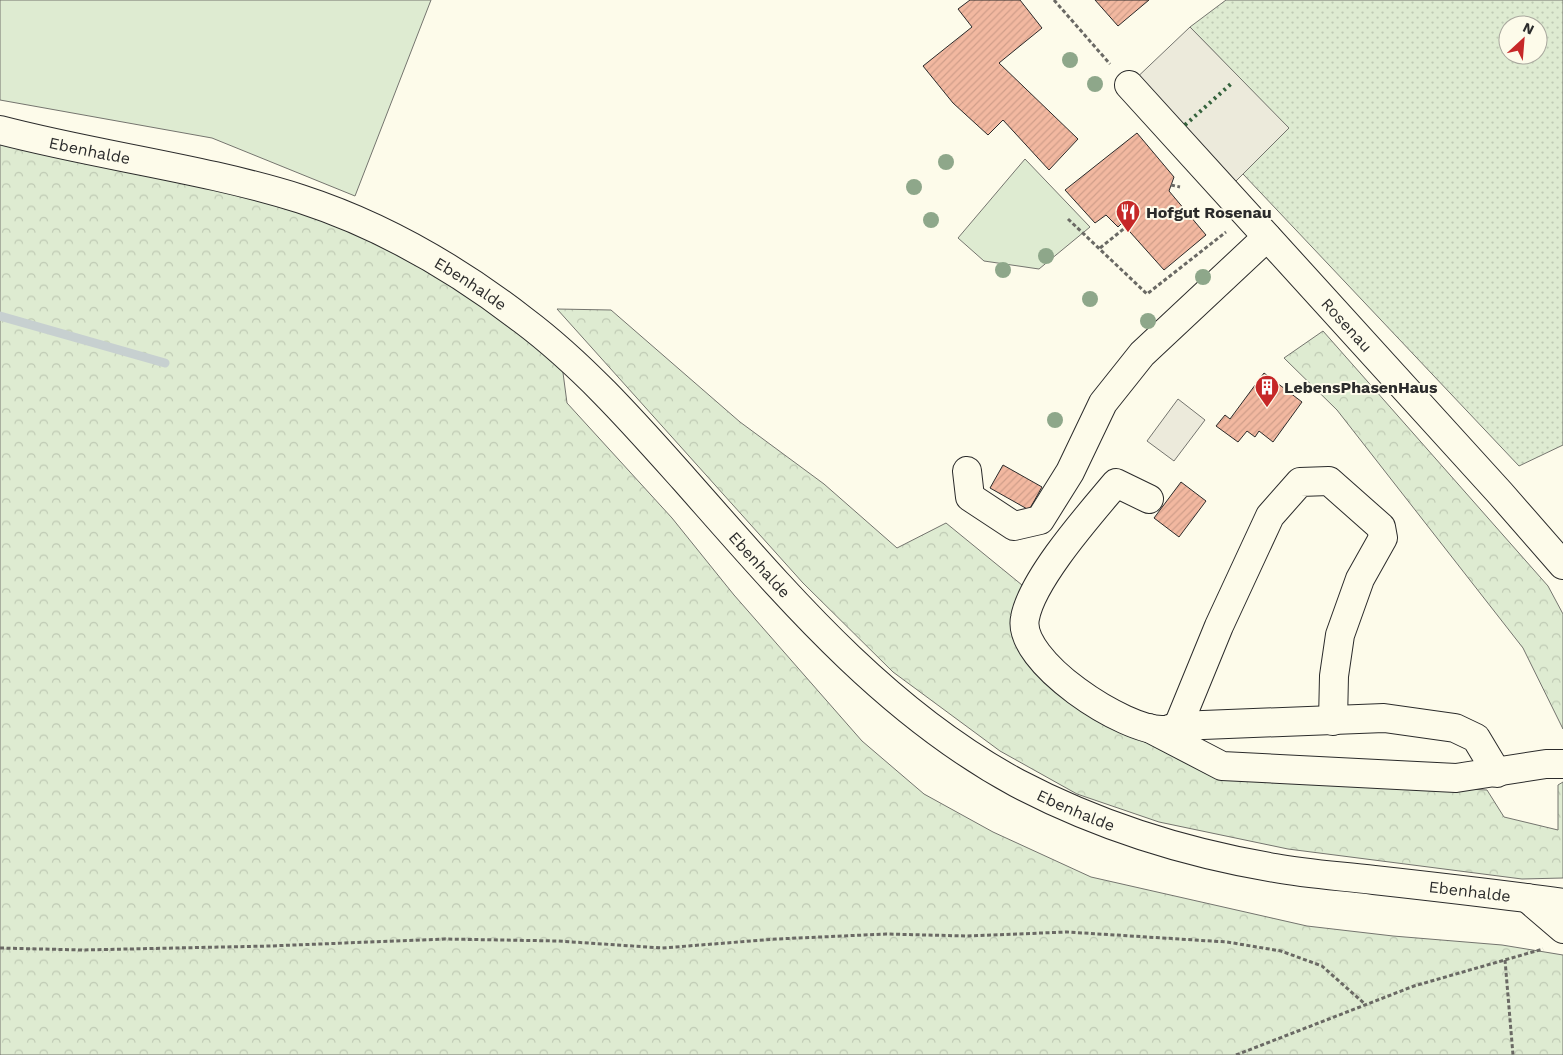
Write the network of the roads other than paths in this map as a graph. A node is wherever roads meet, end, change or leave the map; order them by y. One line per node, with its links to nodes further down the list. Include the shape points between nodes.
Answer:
1 (1129, 85): 3 (street, Rosenau)
2 (0, 130): 12 (street, Ebenhalde, via 244,183 306,201 402,243 465,278 527,322 597,385 788,597 861,669 949,741 1026,787 1089,817 1210,855 1278,869)
3 (1267, 237): 4 (street, via 1142,354 1103,404 1070,472 1040,520 1014,526 988,511 970,497); 6 (street, Rosenau)
4 (967, 472)
5 (1149, 499): 9 (street, via 1116,483 1047,572 1033,594 1024,620 1026,636 1035,650 1071,686 1093,702)
6 (1563, 566)
7 (1333, 721): 8 (street); 8 (street, via 1334,676 1340,635 1360,578 1383,538 1382,527 1329,481 1300,482 1270,516 1219,626); 11 (street, via 1384,718 1455,728 1476,738)
8 (1178, 726): 9 (street, via 1165,730)
9 (1149, 728): 11 (street, via 1222,766 1456,778)
10 (1563, 764): 11 (street)
11 (1497, 773)
12 (1527, 898): 13 (street, Ebenhalde); 14 (street)
13 (1563, 903)
14 (1556, 938)

